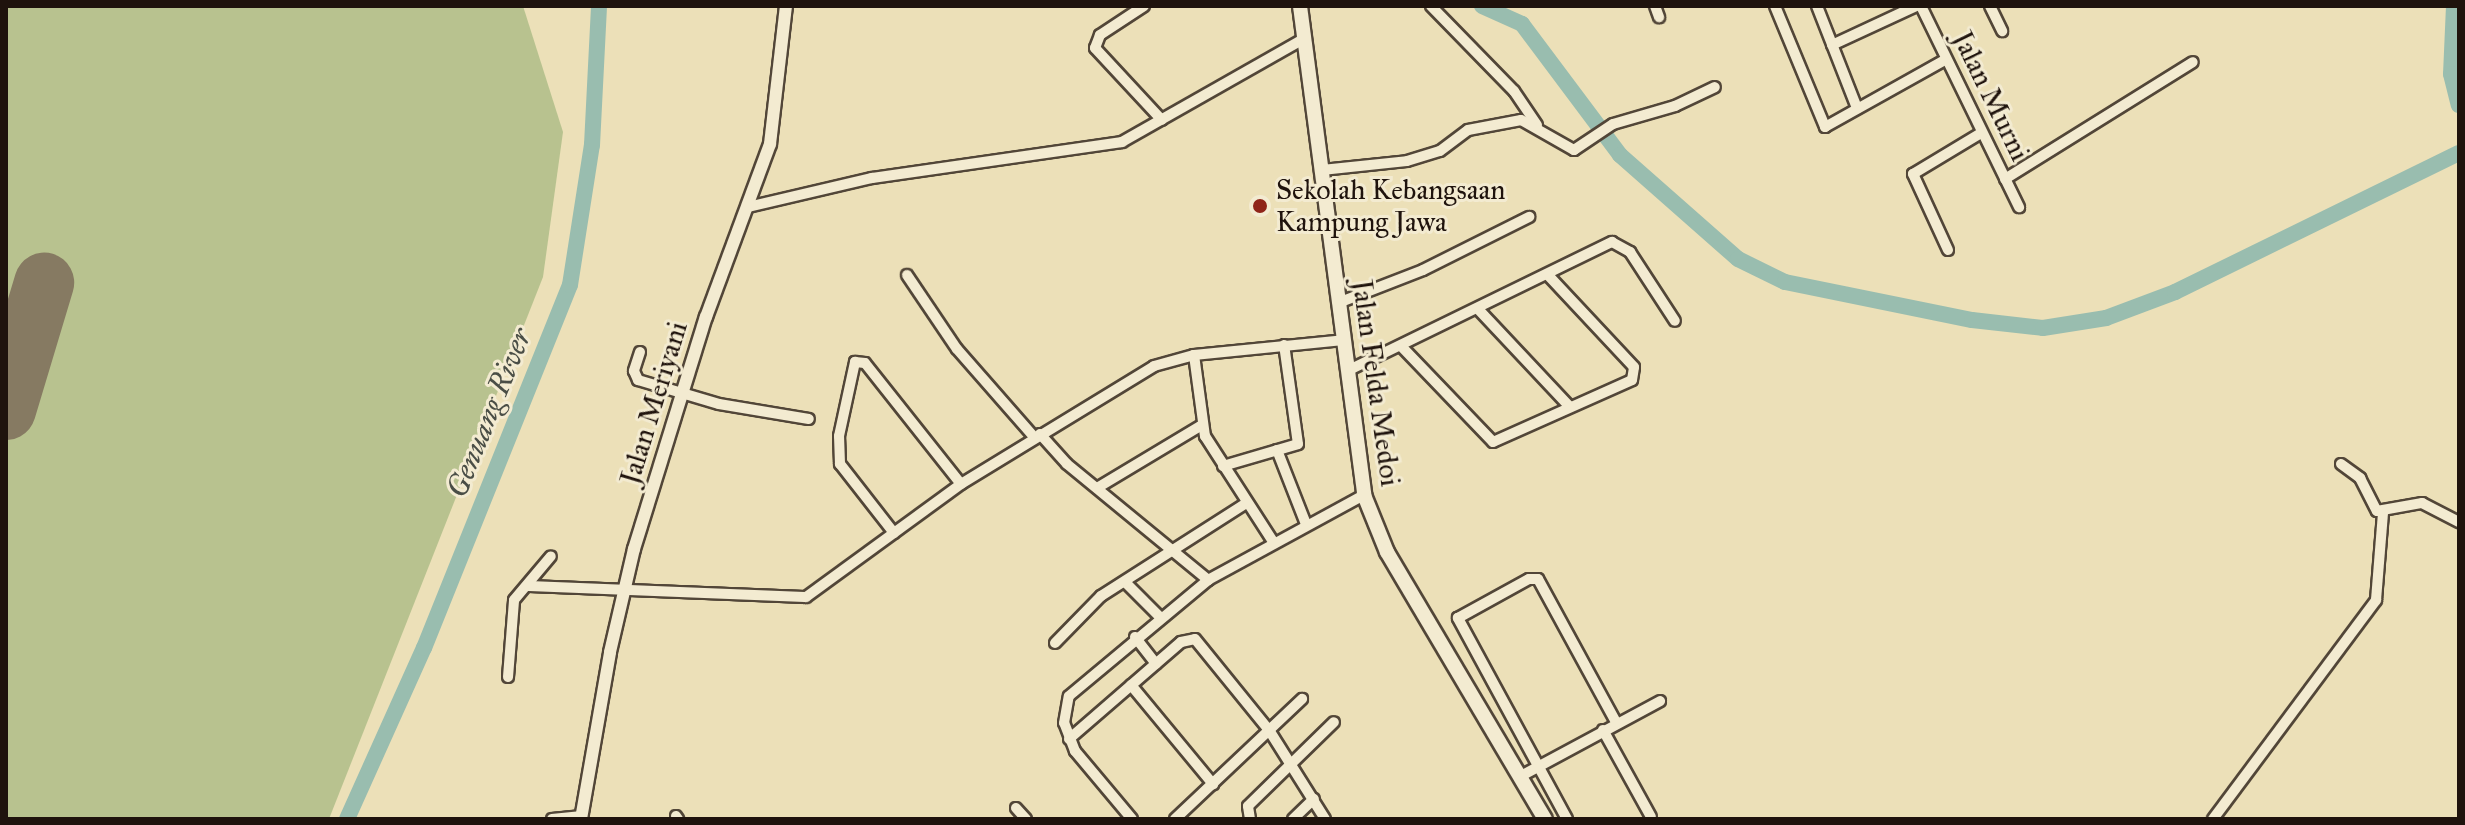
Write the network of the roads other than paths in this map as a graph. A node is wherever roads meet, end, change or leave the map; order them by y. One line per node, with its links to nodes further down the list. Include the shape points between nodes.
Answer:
1 (1144, 6): 18 (street, via 1100,35 1095,48)
2 (1300, 6): 12 (main road, Jalan Felda Medoi)
3 (1431, 6): 19 (street, via 1514,91)
4 (1655, 6): 10 (street)
5 (1775, 6): 17 (street, via 1821,123 1825,127)
6 (1817, 6): 13 (street)
7 (1919, 6): 13 (street); 14 (street, Jalan Murni)
8 (1990, 6): 11 (street)
9 (789, 7): 23 (street, Jalan Meriyani, via 770,144)
10 (1659, 17)
11 (2002, 31)
12 (1305, 38): 18 (street); 21 (main road, Jalan Felda Medoi)
13 (1832, 45): 17 (street)
14 (1945, 60): 17 (street); 20 (street, Jalan Murni)
15 (2193, 62): 22 (street)
16 (1715, 87): 19 (street, via 1675,106 1624,119 1579,148 1562,148)
17 (1857, 108)
18 (1162, 120): 23 (street, via 1122,142 872,178)
19 (1537, 125): 21 (street, via 1505,122 1468,130 1429,156)
20 (1981, 133): 22 (street, Jalan Murni); 26 (street, via 1913,174)
21 (1322, 170): 29 (main road, Jalan Felda Medoi)
22 (2005, 179): 24 (street, Jalan Murni)
23 (748, 207): 38 (street, Jalan Meriyani)
24 (2019, 207)
25 (1529, 217): 29 (street, via 1423,270)
26 (1948, 250)
27 (1547, 274): 30 (street); 31 (street, via 1620,242); 39 (street, via 1636,370 1632,380)
28 (907, 275): 42 (street, via 957,349)
29 (1338, 303): 32 (main road, Jalan Felda Medoi)
30 (1478, 309): 34 (street); 39 (street)
31 (1675, 321)
32 (1343, 340): 33 (street); 37 (main road, Jalan Felda Medoi)
33 (1284, 345): 36 (street); 43 (street, via 1298,440 1295,447)
34 (1401, 346): 37 (street); 39 (street, via 1491,441)
35 (640, 352): 38 (street, via 635,378)
36 (1194, 355): 41 (street); 42 (street, via 1154,366)
37 (1347, 371): 48 (main road, Jalan Felda Medoi)
38 (682, 394): 40 (street); 60 (street, Jalan Meriyani)
39 (1569, 406)
40 (809, 419)
41 (1202, 425): 45 (street); 47 (street)
42 (1037, 436): 46 (street); 47 (street)
43 (1277, 450): 45 (street); 52 (street)
44 (2341, 464): 50 (street, via 2360,478 2371,508)
45 (1223, 466): 49 (street)
46 (961, 484): 53 (street); 53 (street, via 865,363 855,362 839,436 840,464)
47 (1097, 488): 55 (street)
48 (1364, 495): 52 (street); 76 (main road, Jalan Felda Medoi, via 1387,552)
49 (1245, 504): 54 (street); 55 (street)
50 (2383, 513): 51 (street, via 2422,503); 91 (street, via 2376,600)
51 (2459, 522)
52 (1306, 524): 54 (street)
53 (894, 533): 60 (street, via 806,597)
54 (1274, 543): 57 (street)
55 (1172, 547): 57 (street); 58 (street)
56 (551, 556): 59 (street)
57 (1208, 580): 61 (street)
58 (1125, 582): 61 (street); 63 (street, via 1076,615)
59 (528, 586): 60 (street); 65 (street, via 514,600)
60 (622, 593): 80 (street, Jalan Meriyani)
61 (1159, 616): 62 (street)
62 (1135, 637): 64 (street); 73 (street, via 1069,696 1064,714)
63 (1055, 643)
64 (1156, 664): 66 (street); 71 (street, via 1185,640 1198,640)
65 (508, 677)
66 (1131, 685): 73 (street); 77 (street)
67 (1302, 699): 71 (street)
68 (1660, 701): 70 (street)
69 (1334, 722): 74 (street)
70 (1616, 722): 72 (street); 75 (street, via 1538,579 1460,616 1458,624)
71 (1269, 730): 74 (street); 77 (street)
72 (1603, 730): 75 (street); 81 (street)
73 (1069, 739): 84 (street, via 1091,774)
74 (1293, 764): 78 (street); 86 (street, via 1248,806)
75 (1538, 766): 76 (street); 90 (street)
76 (1521, 776): 89 (main road, Jalan Felda Medoi)
77 (1213, 784): 85 (street)
78 (1314, 799): 87 (street); 88 (street)
79 (1016, 808): 83 (street)
80 (582, 817): 82 (street)
81 (1651, 817)
82 (552, 819)
83 (1026, 819)
84 (1132, 819)
85 (1175, 819)
86 (1250, 819)
87 (1293, 819)
88 (1325, 819)
89 (1545, 819)
90 (1567, 819)
91 (2213, 819)

